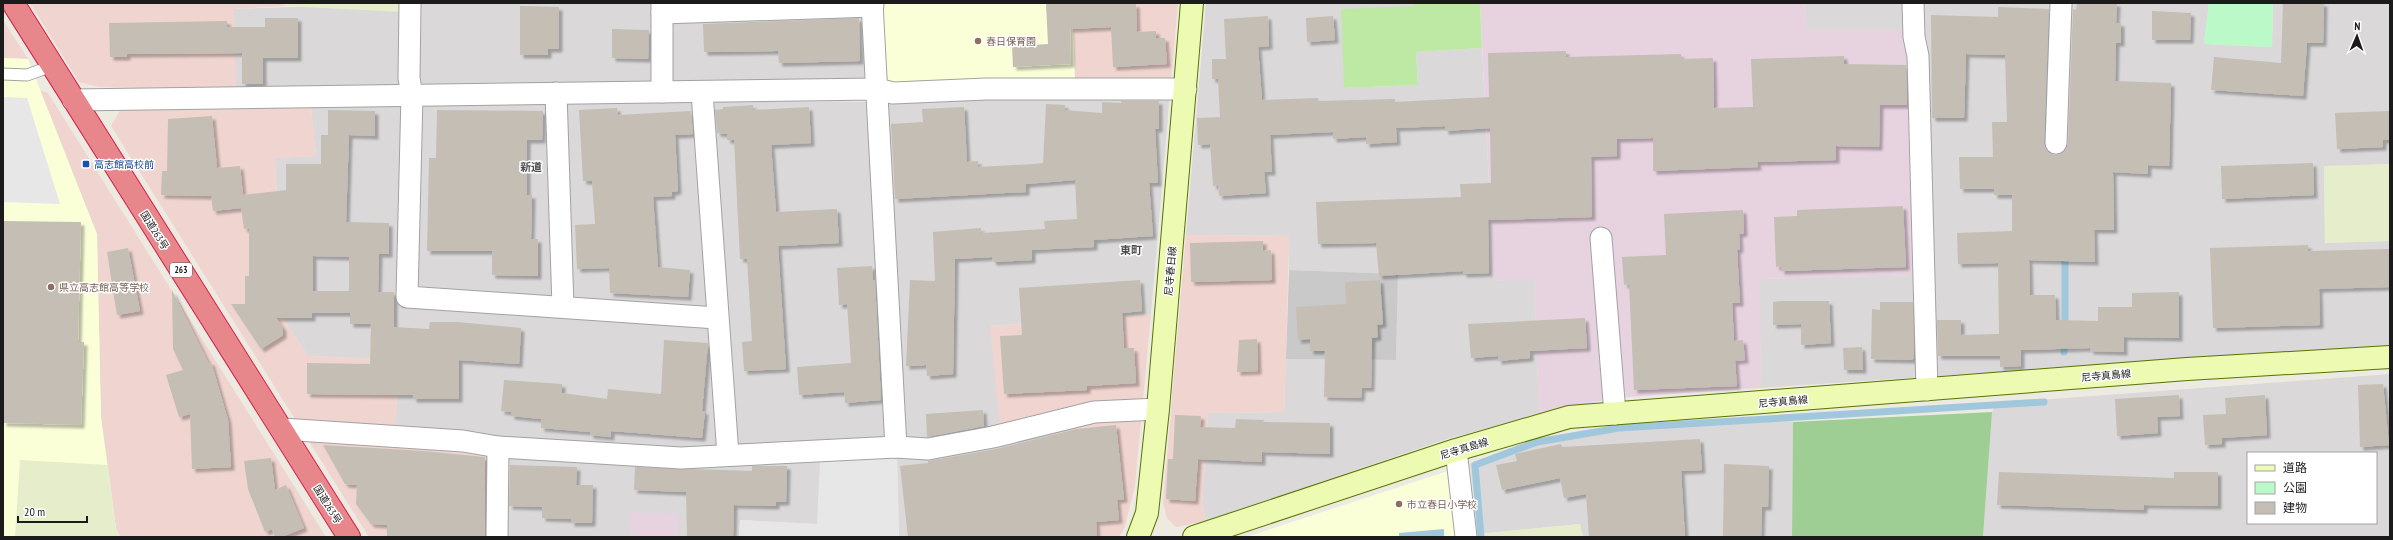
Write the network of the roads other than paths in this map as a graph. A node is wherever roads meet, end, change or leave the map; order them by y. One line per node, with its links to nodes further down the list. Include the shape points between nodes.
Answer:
1 (13, 3): 8 (highway, 国道263号 / 263)
2 (410, 3): 15 (street, via 409,78)
3 (1192, 3): 10 (street, 尼寺春日線)
4 (1913, 3): 22 (street, via 1918,63)
5 (2061, 3): 17 (street)
6 (872, 5): 7 (street); 11 (street)
7 (662, 8): 12 (street)
8 (52, 66): 9 (lane, via 27,75); 16 (highway, 国道263号 / 263)
9 (3, 74)
10 (1186, 88): 11 (street, via 986,89 893,93); 23 (street, 尼寺春日線)
11 (877, 89): 13 (street); 27 (street)
12 (662, 92): 13 (street); 14 (street)
13 (702, 92): 20 (street)
14 (556, 93): 15 (street); 19 (street)
15 (412, 95): 16 (street); 19 (street, via 407,297)
16 (73, 100): 25 (highway, 国道263号 / 263)
17 (2056, 143)
18 (1601, 238): 24 (street)
19 (563, 307): 20 (street)
20 (717, 318): 29 (street)
21 (2390, 357): 22 (street, 尼寺真島線, via 2187,369)
22 (1927, 390): 24 (street, 尼寺真島線)
23 (1158, 409): 27 (street, via 1094,412 993,437 928,448); 32 (street, 尼寺春日線, via 1147,513)
24 (1615, 414): 28 (street, 尼寺真島線, via 1569,417)
25 (282, 429): 26 (street, via 463,441); 30 (highway, 国道263号 / 263)
26 (498, 447): 29 (street, via 681,458); 31 (street)
27 (896, 447): 29 (street)
28 (1456, 450): 33 (street, 尼寺真島線); 34 (street)
29 (728, 455)
30 (349, 537)
31 (497, 537)
32 (1138, 537)
33 (1194, 537)
34 (1466, 537)

